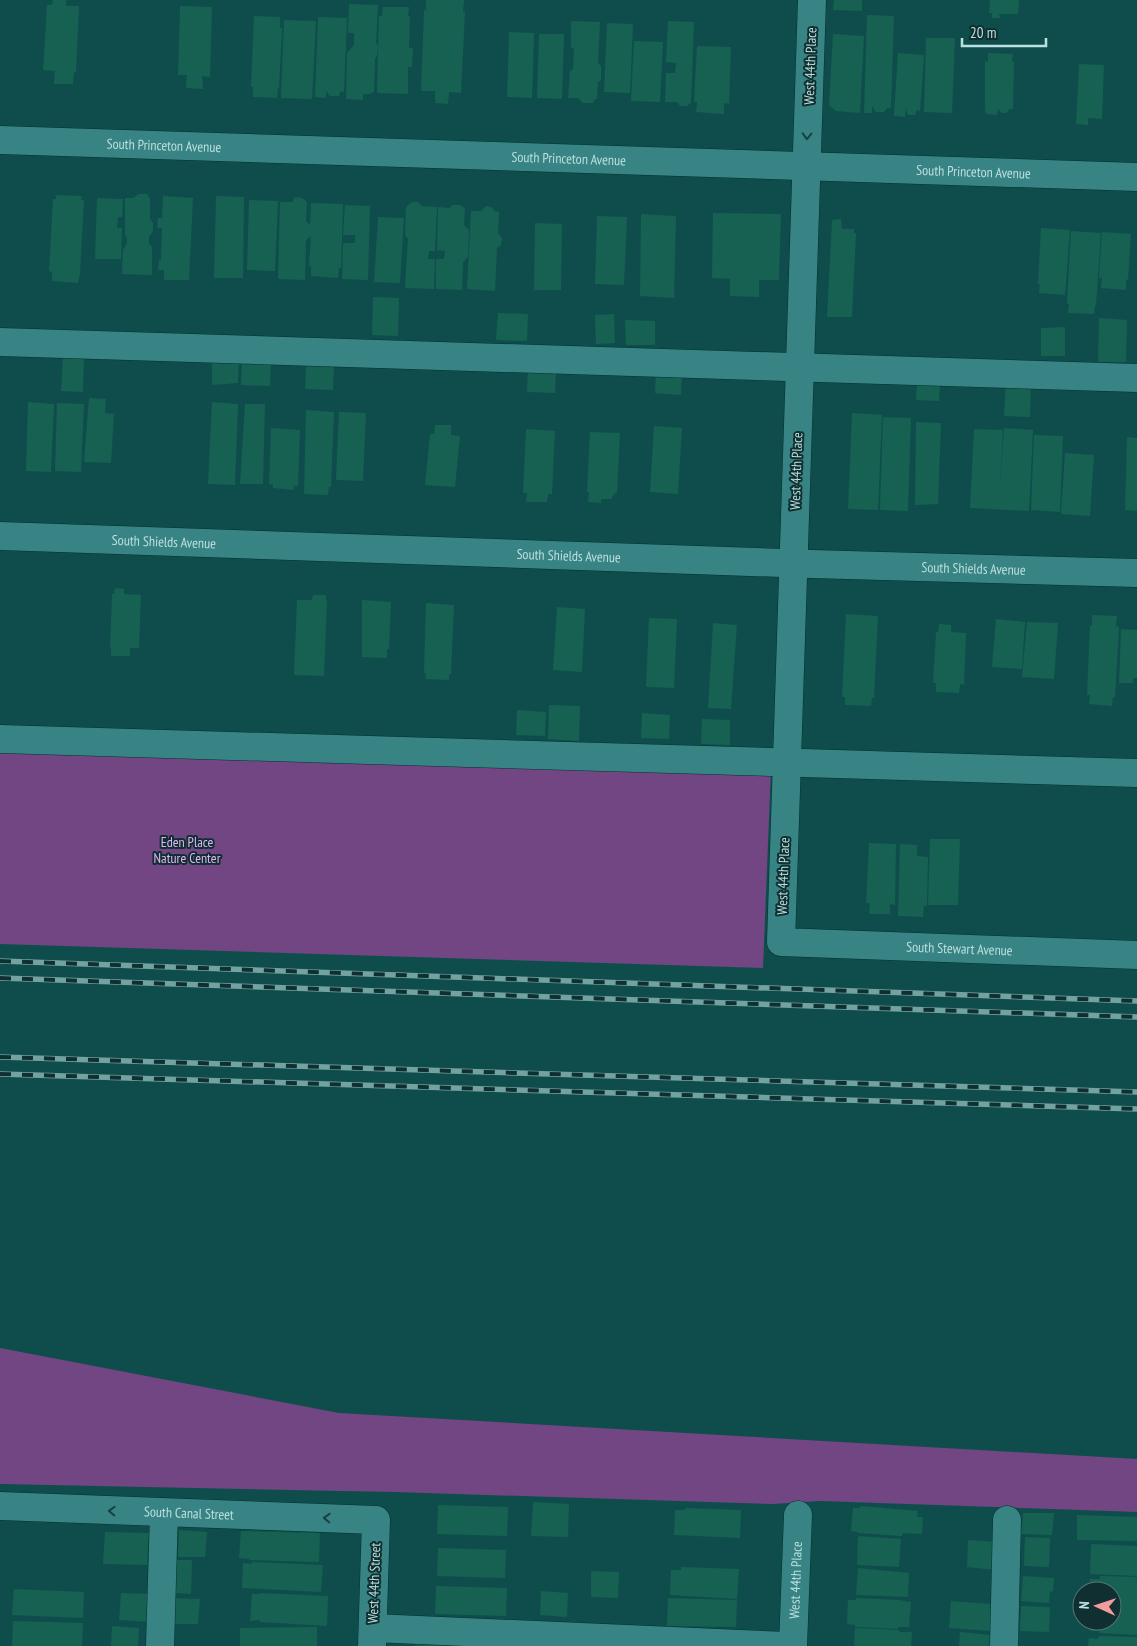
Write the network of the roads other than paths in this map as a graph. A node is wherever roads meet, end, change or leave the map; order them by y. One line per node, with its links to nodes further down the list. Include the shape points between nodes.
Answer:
1 (812, 0): 3 (street, West 44th Place, one-way to 3)
2 (0, 140): 3 (street, South Princeton Avenue)
3 (807, 166): 4 (street, South Princeton Avenue); 6 (street, West 44th Place)
4 (1137, 177)
5 (0, 342): 6 (street)
6 (800, 367): 7 (street); 9 (street, West 44th Place)
7 (1137, 378)
8 (0, 536): 9 (street, South Shields Avenue)
9 (794, 563): 10 (street, South Shields Avenue); 12 (street, West 44th Place)
10 (1137, 573)
11 (0, 739): 12 (street)
12 (787, 763): 13 (street); 14 (street, West 44th Place)
13 (1137, 773)
14 (781, 942): 15 (street, South Stewart Avenue)
15 (1137, 955)
16 (0, 1506): 17 (street, South Canal Street, one-way to 16)
17 (164, 1513): 19 (street, South Canal Street, one-way to 17); 22 (street)
18 (798, 1514): 24 (street, West 44th Place)
19 (376, 1520): 21 (street, West 44th Street)
20 (1007, 1520): 25 (street)
21 (372, 1637): 23 (street)
22 (160, 1646)
23 (788, 1646)
24 (792, 1646)
25 (1004, 1646)

